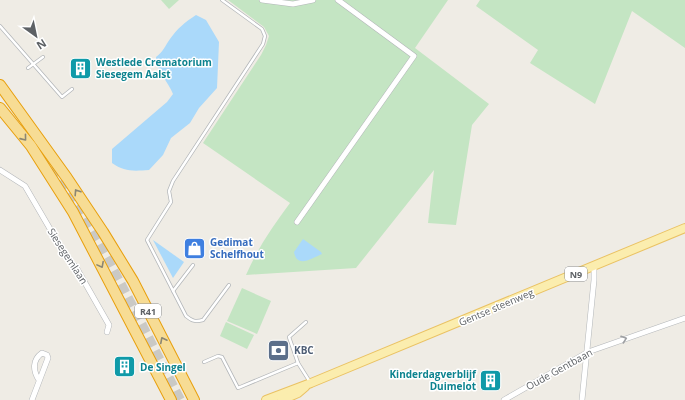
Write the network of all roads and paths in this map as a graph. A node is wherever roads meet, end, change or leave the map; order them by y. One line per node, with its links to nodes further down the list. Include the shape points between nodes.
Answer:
1 (222, 0): 18 (lane, via 262,30 265,36 258,54 173,181 169,191 171,202 147,240)
2 (262, 0): 3 (street, via 293,4)
3 (313, 0)
4 (338, 0): 13 (street, via 414,56)
5 (0, 26): 7 (lane)
6 (43, 56): 7 (lane)
7 (33, 64): 8 (lane); 10 (lane, via 62,97)
8 (28, 68)
9 (0, 85): 29 (highway, R41, one-way to 9, via 133,281 63,171)
10 (72, 89)
11 (0, 108): 28 (highway, R41, one-way to 28, via 31,146 73,212)
12 (0, 170): 21 (street, Siesegemlaan, via 25,186 109,325)
13 (297, 222)
14 (685, 228): 16 (main road, Gentse steenweg / N9)
15 (193, 265): 18 (lane)
16 (594, 267): 22 (street); 26 (main road, Gentse steenweg / N9)
17 (229, 285): 18 (lane, via 207,316 196,322 186,316)
18 (173, 291)
19 (685, 318): 22 (street, Oude Gentbaan, one-way to 19)
20 (306, 322): 24 (lane, via 289,337)
21 (107, 332)
22 (588, 352): 32 (street, Oude Gentbaan); 33 (street)
23 (204, 362): 24 (lane, via 218,356 222,357 238,388)
24 (298, 363): 26 (lane)
25 (39, 380): 25 (street, via 34,368 39,354 42,353 48,358); 27 (street)
26 (309, 384): 30 (main road, Gentse steenweg / N9); 31 (main road, Gentse steenweg / N9, via 298,393)
27 (32, 400)
28 (171, 400)
29 (194, 400)
30 (266, 400)
31 (282, 400)
32 (504, 400)
33 (582, 400)

